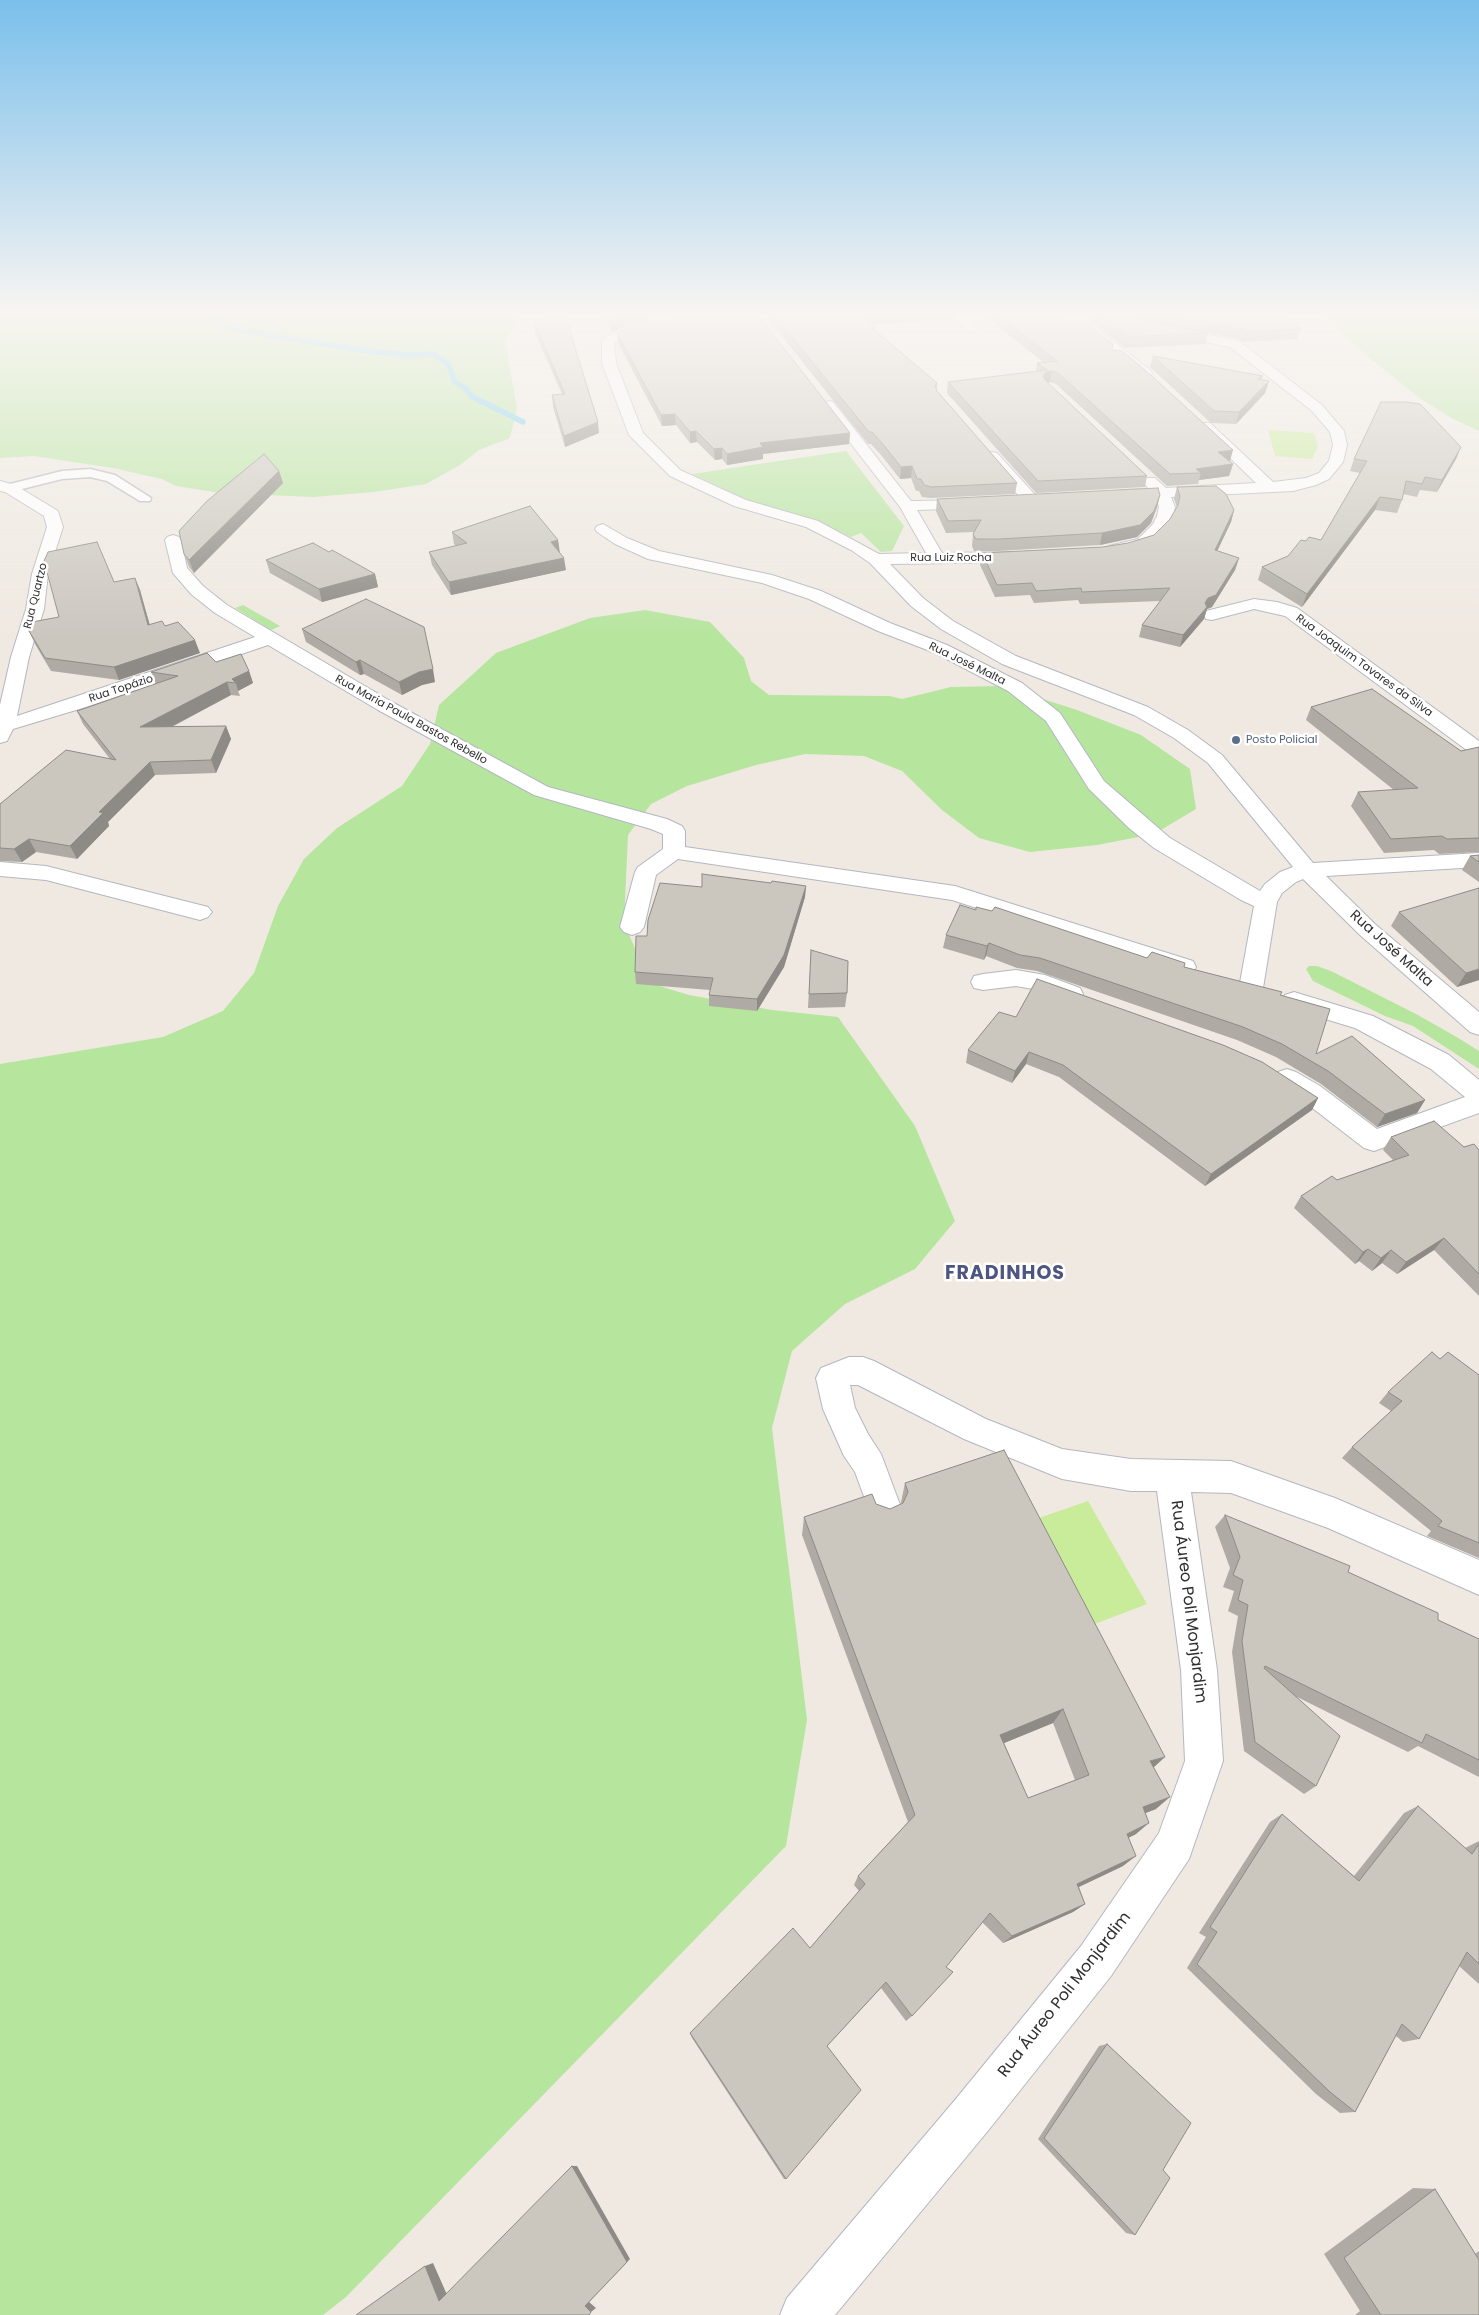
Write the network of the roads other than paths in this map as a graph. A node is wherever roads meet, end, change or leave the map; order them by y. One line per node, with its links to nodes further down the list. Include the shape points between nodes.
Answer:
1 (632, 423): 22 (street, via 636,435 674,473 740,503 812,524)
2 (842, 423): 16 (street)
3 (1201, 423): 8 (street)
4 (1330, 423): 8 (street, via 1337,431 1340,445 1336,462 1324,476 1312,482)
5 (980, 442): 13 (street)
6 (1142, 473): 9 (street)
7 (5, 487): 11 (lane, via 90,473 111,478); 25 (street, Rua Quartzo, via 42,506 52,514 55,527 40,574 35,609)
8 (1270, 488): 9 (street)
9 (1162, 493): 10 (street); 19 (street, via 1167,507 1166,516 1144,542)
10 (1106, 496)
11 (145, 498)
12 (1050, 499): 13 (street)
13 (1031, 500): 14 (street)
14 (1012, 501)
15 (993, 502): 16 (street)
16 (907, 506): 21 (street)
17 (603, 529): 31 (street, Rua José Malta, via 621,541 654,555 766,578 815,594 884,627 941,649 1015,687 1053,717 1096,785 1137,823 1162,843)
18 (173, 540): 24 (street, Rua Maria Paula Bastos Rebello, via 179,569 197,590 221,609)
19 (1100, 552)
20 (1035, 556): 21 (street, Rua Luiz Rocha)
21 (937, 558): 22 (street, Rua Luiz Rocha)
22 (876, 559): 30 (street, Rua José Malta, via 917,602 954,630 1009,660 1141,711 1182,734 1215,759)
23 (1212, 615): 26 (street, Rua Joaquim Tavares da Silva, via 1254,604 1277,606 1290,612)
24 (270, 638): 25 (street, Rua Topázio); 27 (street, Rua Maria Paula Bastos Rebello, via 385,706 541,791 660,824 674,831)
25 (2, 730)
26 (1479, 750)
27 (674, 852): 33 (street, via 646,872); 34 (street, via 955,893)
28 (1479, 860): 30 (street)
29 (0, 870): 32 (street, via 46,873)
30 (1307, 870): 31 (street, via 1288,877 1273,889); 37 (street, Rua José Malta, via 1368,930)
31 (1266, 902): 39 (street, via 1242,985 1364,1022 1440,1062)
32 (200, 912)
33 (632, 927)
34 (1204, 973)
35 (984, 982): 36 (street, via 1016,978 1036,981)
36 (1089, 1000)
37 (1479, 1026)
38 (1266, 1066): 40 (street, via 1311,1093 1374,1141)
39 (1479, 1094)
40 (1479, 1103)
41 (1172, 1475): 42 (street, via 1131,1475 1062,1464 975,1428 863,1371 849,1371 832,1378 839,1409 869,1464); 43 (street, via 1231,1477 1334,1514); 44 (street, Rua Áureo Poli Monjardim, via 1198,1670 1204,1761 1176,1846 1096,1961)
42 (886, 1510)
43 (1479, 1578)
44 (804, 2315)

